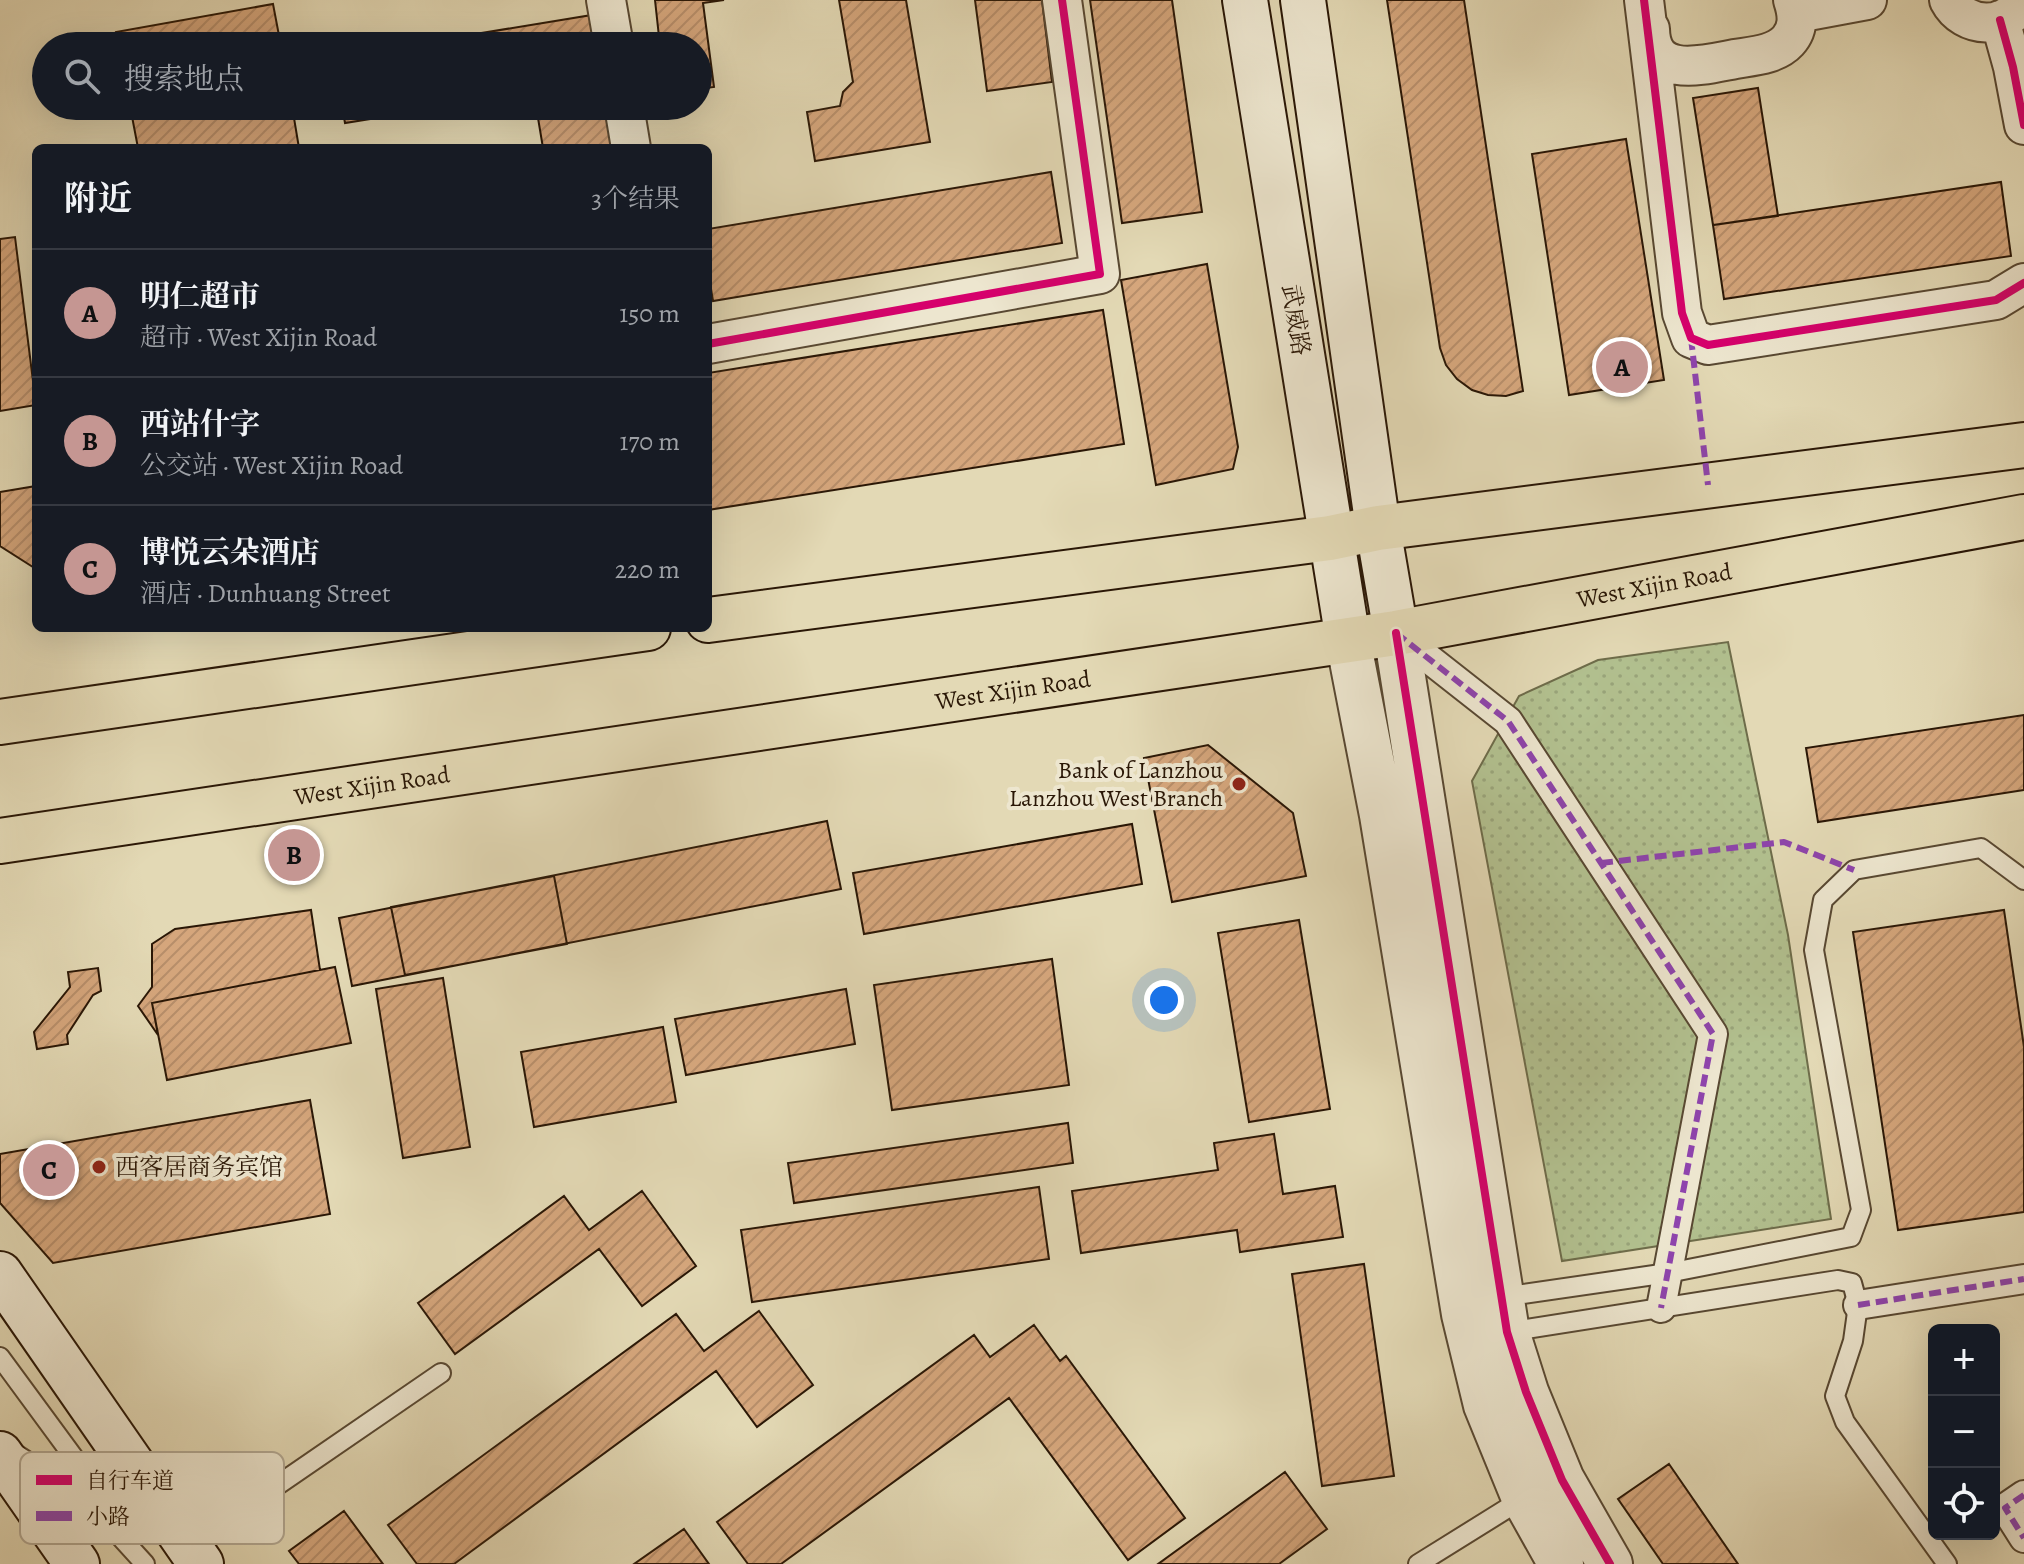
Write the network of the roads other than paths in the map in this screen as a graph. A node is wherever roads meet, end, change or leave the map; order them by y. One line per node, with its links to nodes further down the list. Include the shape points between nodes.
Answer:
1 (606, 0): 11 (street)
2 (1062, 0): 16 (street, via 1100,274)
3 (1245, 0): 20 (street, 武威路)
4 (1303, 0): 19 (street)
5 (1666, 0): 10 (street, via 1651,19)
6 (1867, 0): 8 (street)
7 (1949, 0): 9 (street, via 1962,16 1977,22)
8 (1795, 6): 10 (street, via 1796,28 1778,50 1691,67 1663,59 1654,48)
9 (2011, 10): 13 (street, via 2013,67)
10 (1647, 17): 15 (street, via 1682,313 1691,338 1708,345 1996,300)
11 (612, 32)
12 (626, 120): 14 (street)
13 (2024, 125)
14 (630, 144)
15 (2024, 283)
16 (712, 343)
17 (2024, 445): 19 (main road)
18 (2024, 517): 23 (main road, West Xijin Road)
19 (1378, 528): 20 (main road); 23 (street)
20 (1330, 538): 21 (main road); 24 (street, 武威路)
21 (712, 619)
22 (620, 632): 25 (main road)
23 (1396, 633): 24 (main road, West Xijin Road); 28 (street, via 1508,721 1713,1034); 33 (street)
24 (1348, 640): 26 (main road, West Xijin Road); 44 (street, 武威路, via 1464,1314 1486,1405)
25 (0, 722)
26 (0, 841)
27 (2024, 880): 28 (lane, via 1981,848 1854,870 1823,900 1814,950 1861,1210 1851,1237)
28 (1668, 1273): 32 (street); 33 (lane)
29 (0, 1274): 38 (street)
30 (2024, 1279): 31 (street)
31 (1858, 1305): 32 (lane, via 1852,1283 1838,1280); 53 (lane, via 1835,1396 1845,1422)
32 (1661, 1308): 33 (lane)
33 (1504, 1314): 52 (street, via 1526,1392 1562,1480)
34 (0, 1357): 37 (lane)
35 (441, 1373): 42 (lane)
36 (0, 1444): 40 (lane)
37 (70, 1452)
38 (123, 1452)
39 (0, 1454): 41 (street)
40 (20, 1457)
41 (20, 1483)
42 (284, 1483)
43 (2024, 1495): 45 (street, via 2005,1508)
44 (1524, 1498): 50 (lane); 51 (street, 武威路)
45 (2024, 1538)
46 (63, 1544): 48 (street)
47 (127, 1544): 49 (lane)
48 (77, 1564)
49 (145, 1564)
50 (1418, 1564)
51 (1561, 1564)
52 (1610, 1564)
53 (1947, 1564)

